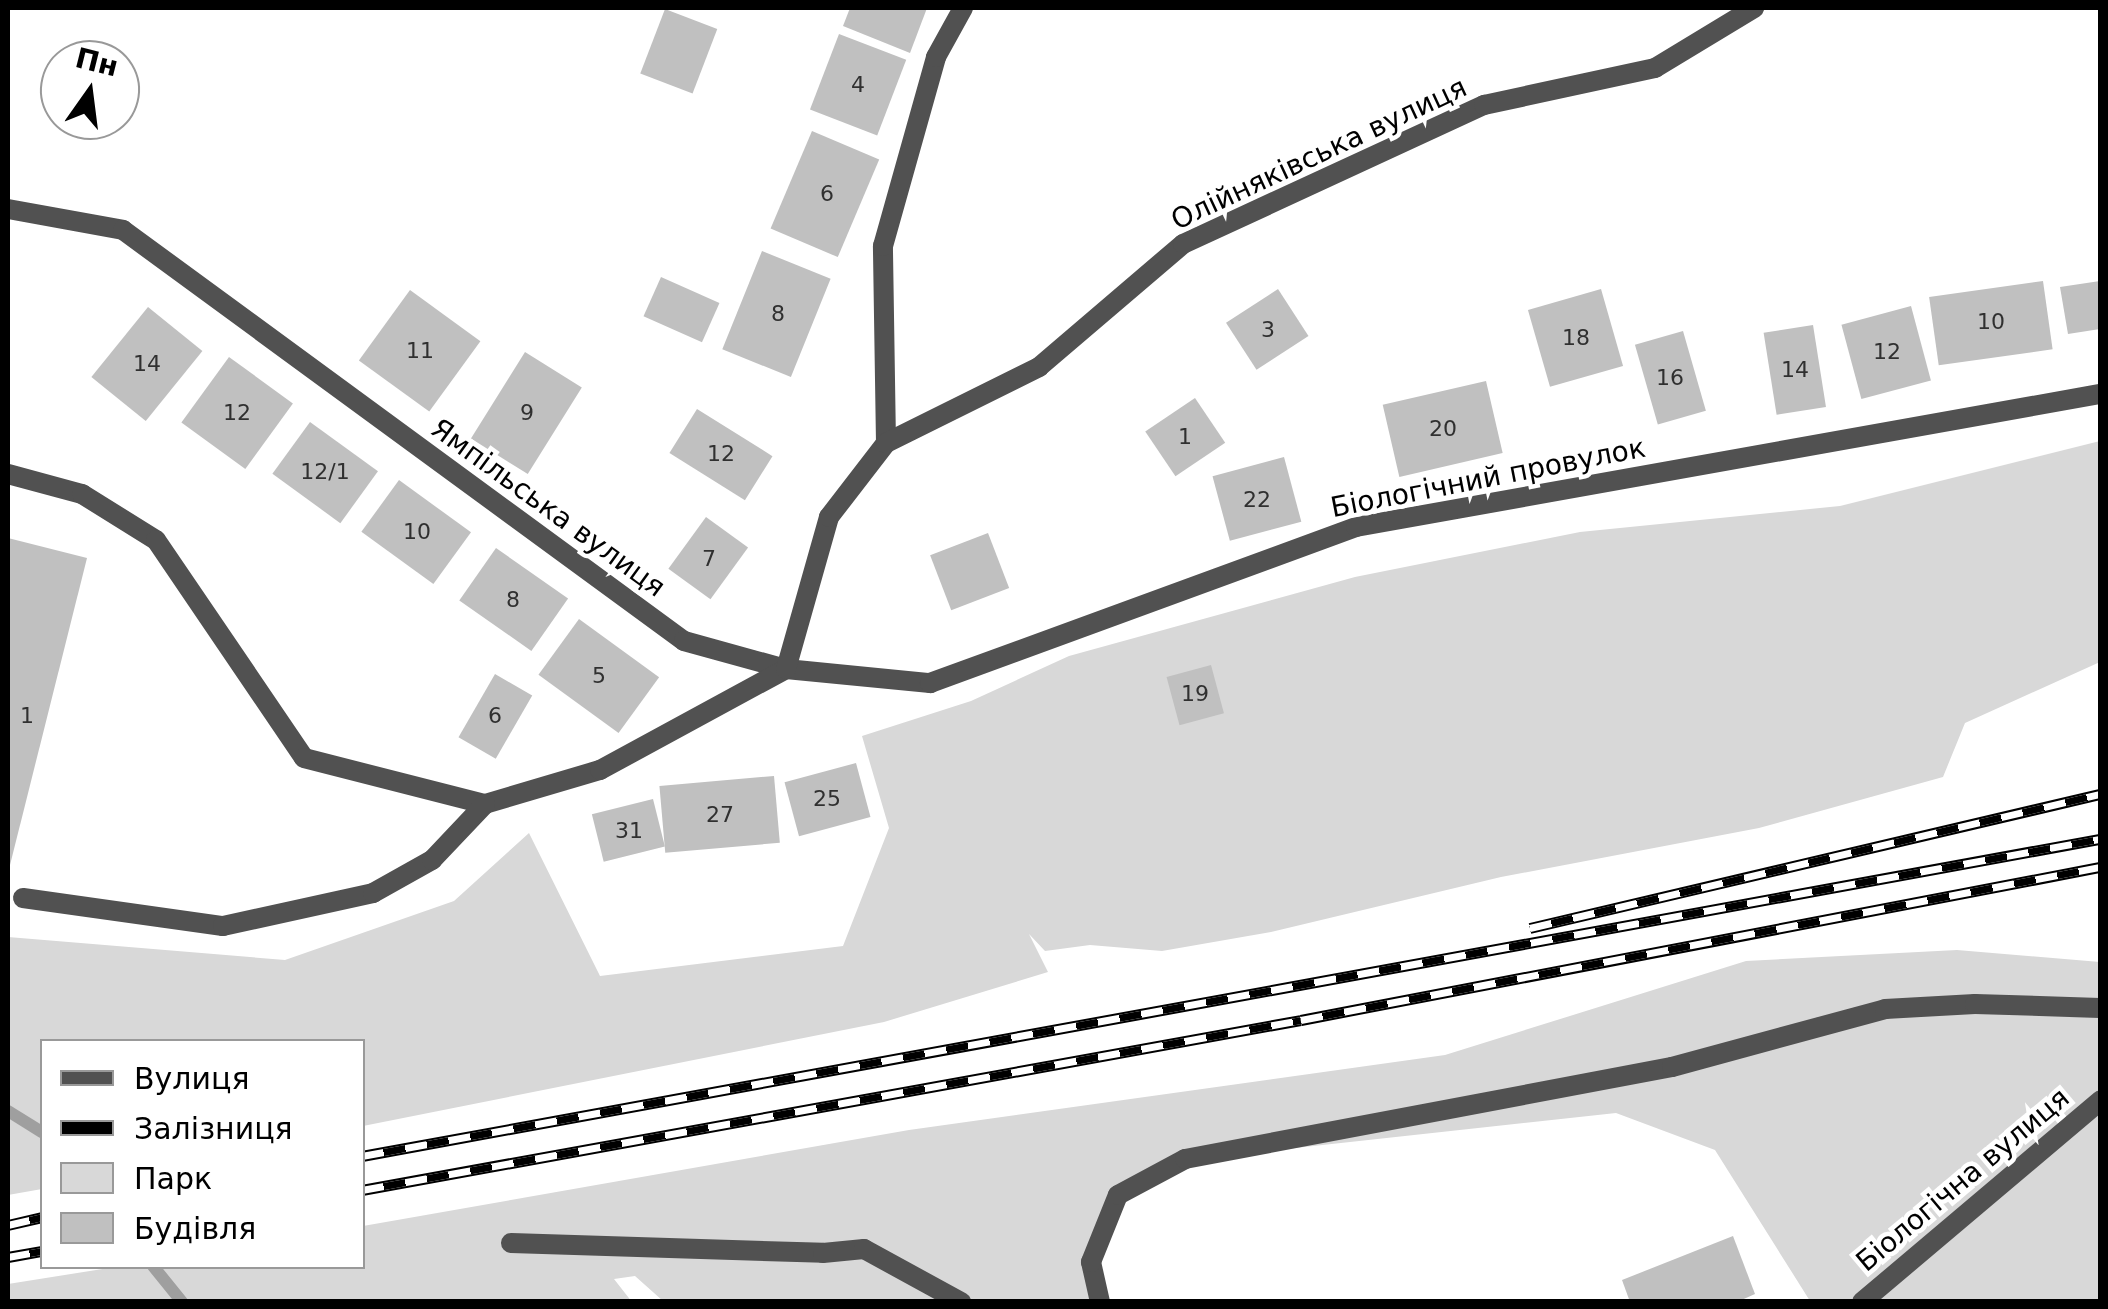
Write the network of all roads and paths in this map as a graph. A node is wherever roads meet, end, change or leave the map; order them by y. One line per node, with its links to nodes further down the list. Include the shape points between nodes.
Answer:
1 (963, 8): 5 (street, via 936,57 884,246)
2 (1754, 8): 5 (street, Олійняківська вулиця, via 1656,68 1484,105 1183,244 1039,367)
3 (8, 209): 7 (street, Ямпільська вулиця, via 122,230 684,641)
4 (2100, 394): 7 (street, Біологічний провулок, via 1356,526 930,683)
5 (886, 443): 7 (street, Олійняківська вулиця, via 829,517)
6 (8, 474): 8 (street, via 82,494 156,540 304,758)
7 (786, 669): 8 (street, via 600,770)
8 (485, 804): 9 (street, via 432,860 373,893 223,926)
9 (23, 898)
10 (2100, 1008): 14 (street, via 1885,1009 1672,1067 1185,1160 1118,1195 1091,1262)
11 (2100, 1101): 15 (street, Біологічна вулиця)
12 (511, 1244): 13 (street, via 864,1249)
13 (961, 1302)
14 (1100, 1302)
15 (1862, 1302)

